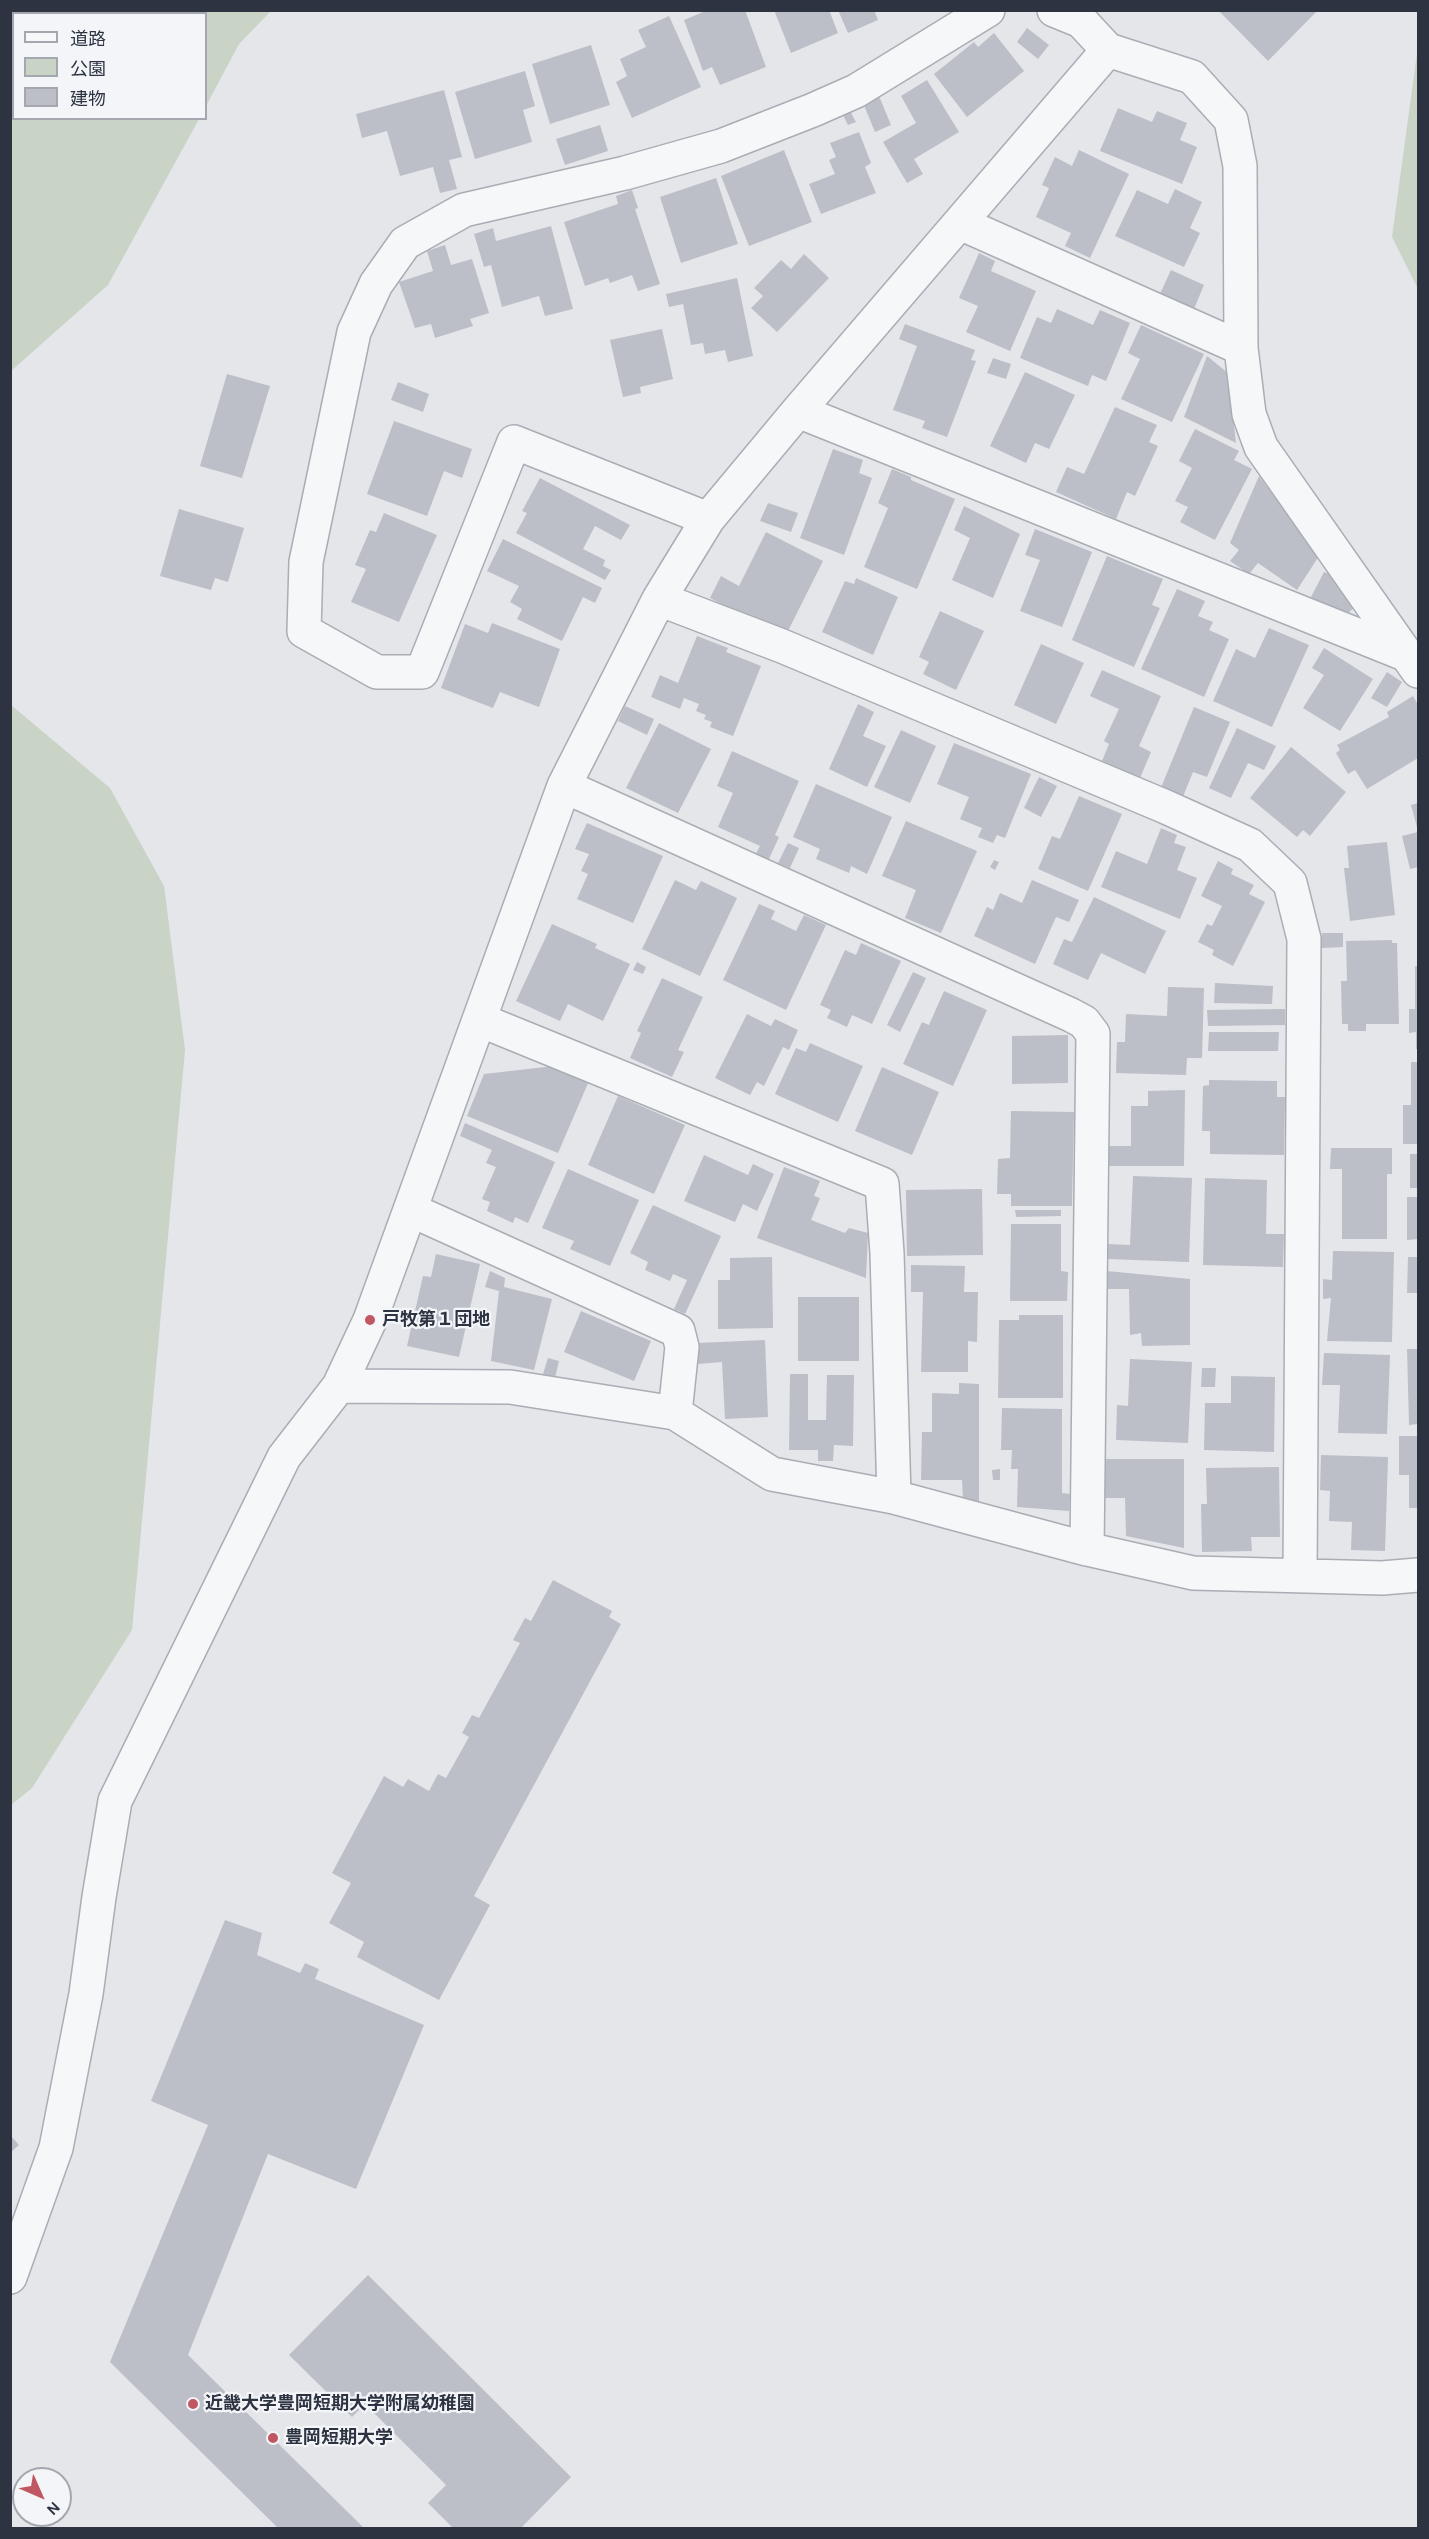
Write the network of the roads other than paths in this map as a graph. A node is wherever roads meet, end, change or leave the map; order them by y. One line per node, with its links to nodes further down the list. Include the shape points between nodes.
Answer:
1 (988, 10): 7 (street, via 856,91 813,110 721,146 625,173 464,210 405,243 376,284 354,332 306,562 304,631 377,672 422,672 514,442)
2 (1054, 10): 3 (street, via 1081,21)
3 (1108, 50): 4 (street); 5 (street, via 1192,77 1231,120 1240,166)
4 (960, 223): 5 (street); 6 (street)
5 (1241, 348): 9 (street, via 1249,414 1261,447)
6 (798, 411): 7 (street); 9 (street)
7 (708, 519): 8 (street)
8 (659, 599): 10 (street); 18 (street, via 782,646 1239,840 1250,845 1290,883 1304,939)
9 (1413, 663)
10 (564, 786): 11 (street); 16 (street, via 1071,1015 1084,1022 1093,1034)
11 (480, 1020): 12 (street); 15 (street, via 882,1184)
12 (411, 1210): 13 (street, via 370,1320); 14 (street, via 678,1331 682,1347)
13 (339, 1386): 14 (street, via 510,1388); 19 (street, via 284,1457 116,1801 86,1994 56,2148)
14 (675, 1413): 15 (street, via 772,1474)
15 (894, 1497): 16 (street)
16 (1087, 1549): 18 (street, via 1193,1573)
17 (1419, 1575): 18 (street)
18 (1300, 1576)
19 (10, 2277)

